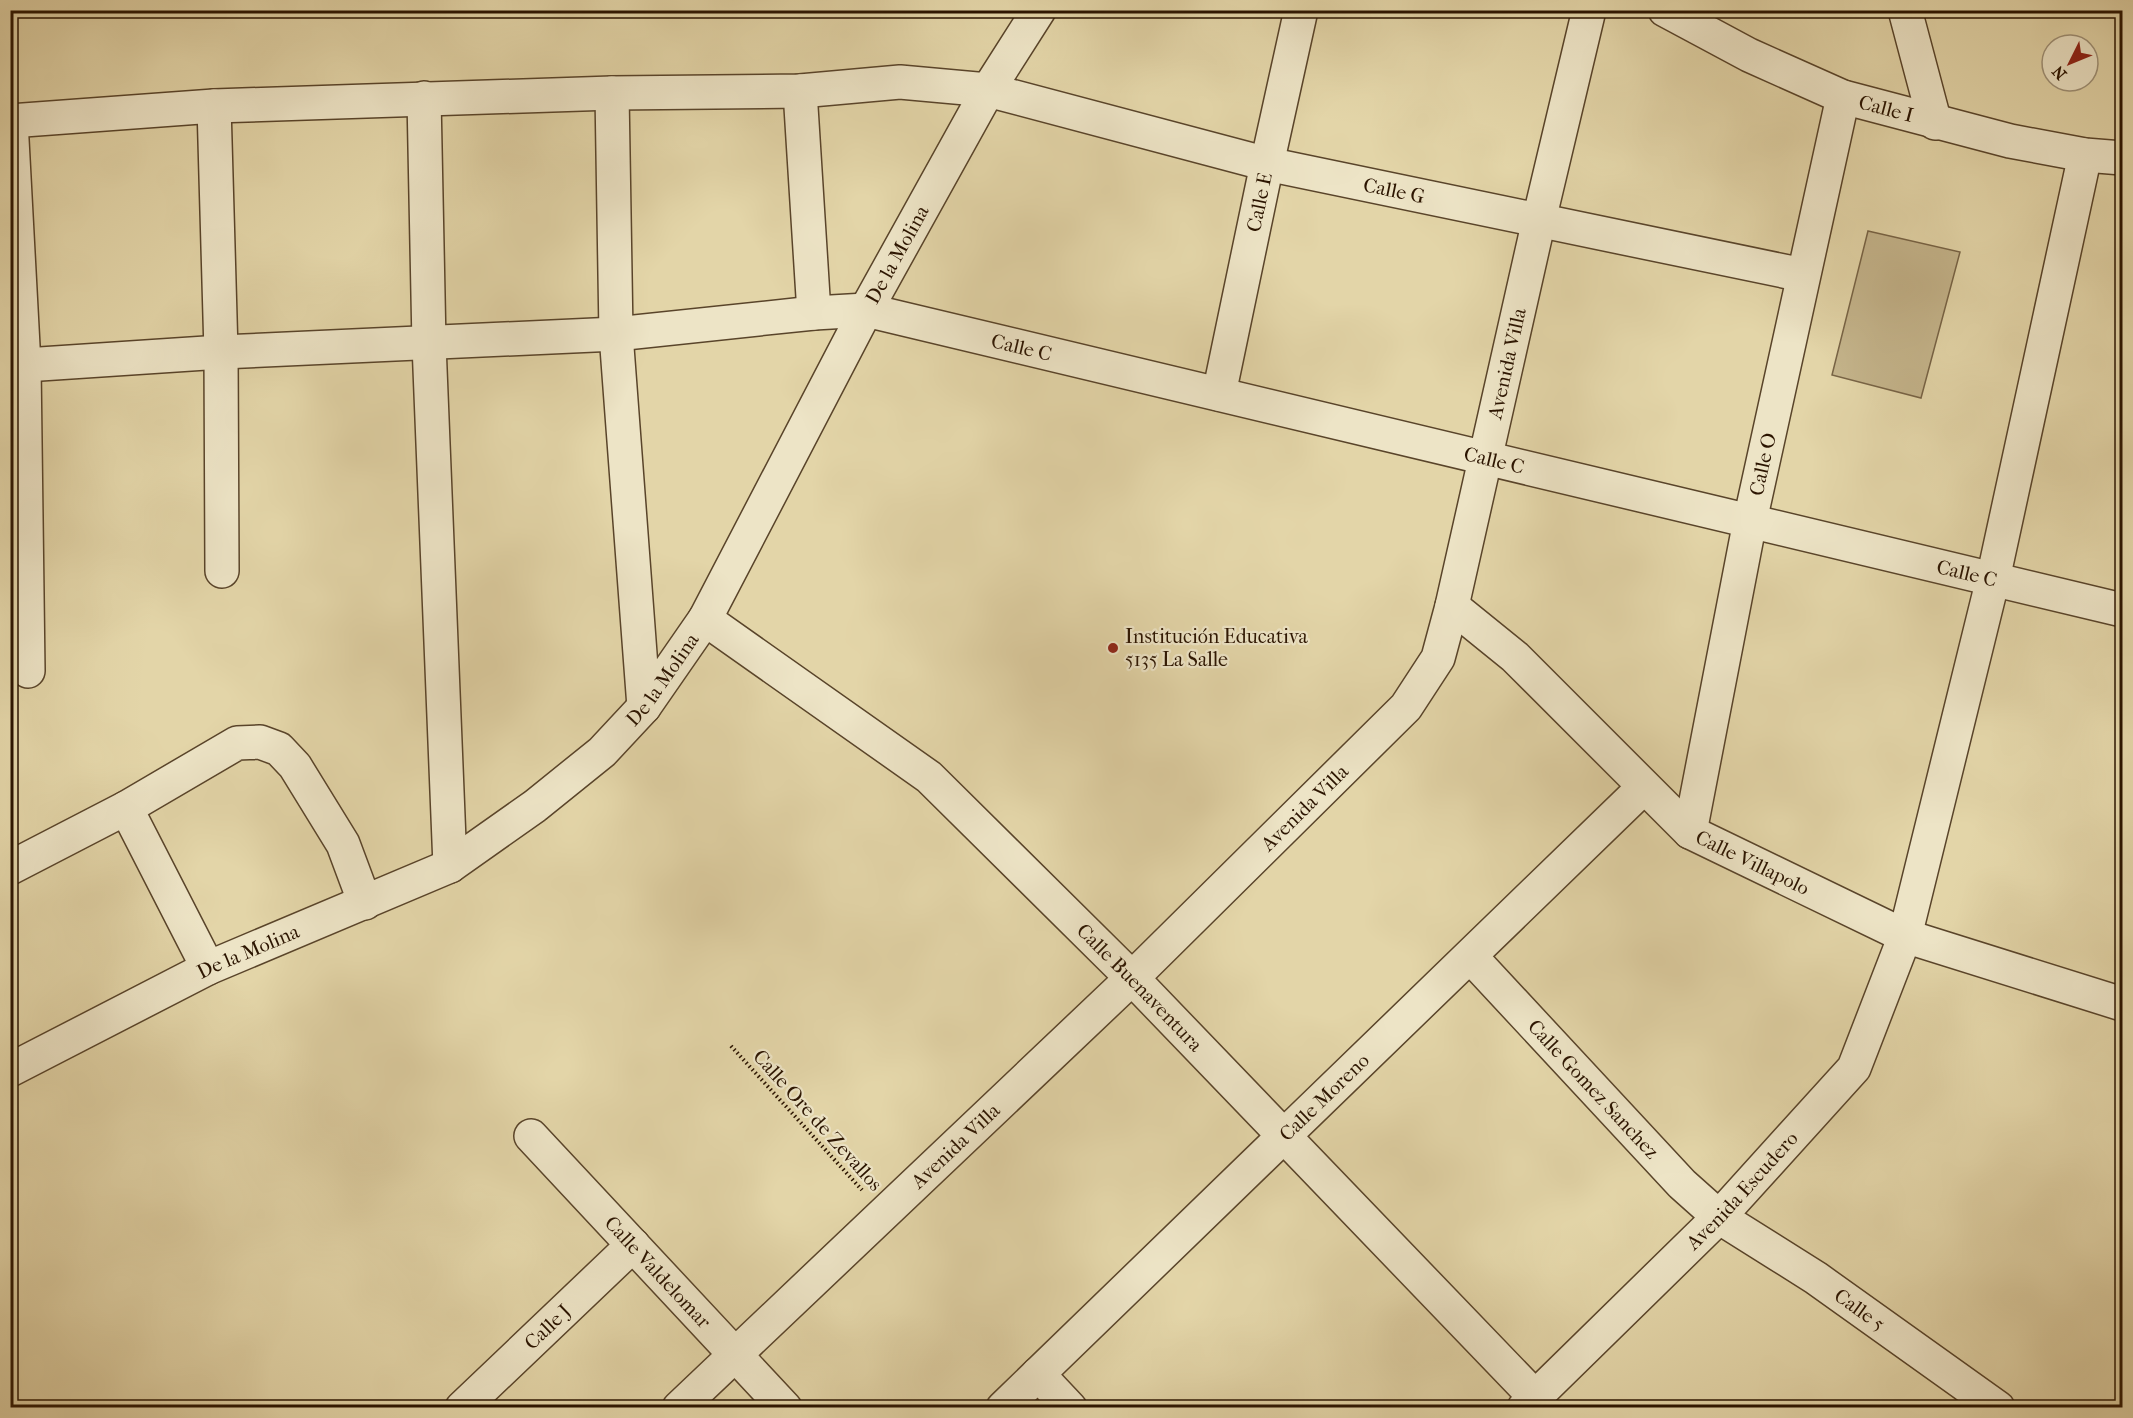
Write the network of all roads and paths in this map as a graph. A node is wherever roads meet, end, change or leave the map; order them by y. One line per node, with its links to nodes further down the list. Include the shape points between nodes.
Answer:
1 (1039, 10): 6 (street, De la Molina)
2 (1301, 10): 16 (street, Calle E)
3 (1589, 10): 17 (street, Avenida Villa)
4 (1665, 10): 9 (street, Calle I, via 1749,55)
5 (1905, 10): 13 (street)
6 (988, 90): 7 (street, Calle G, via 900,82); 16 (street, Calle G); 19 (street, De la Molina)
7 (800, 91): 8 (street, Calle G); 20 (street)
8 (612, 93): 10 (street, Calle G); 21 (street)
9 (1843, 97): 13 (street, Calle I); 18 (street, Calle O)
10 (424, 98): 11 (street, Calle G); 22 (street)
11 (214, 105): 12 (street, Calle G); 23 (street)
12 (11, 121): 24 (street)
13 (1935, 123): 14 (street, Calle I)
14 (2085, 155): 15 (street, Calle I); 29 (street, Avenida Escudero)
15 (2122, 158)
16 (1267, 164): 17 (street, Calle G); 25 (street, Calle E)
17 (1539, 220): 18 (street, Calle G); 26 (street, Avenida Villa)
18 (1803, 275): 27 (street, Calle O)
19 (866, 310): 20 (street, Calle C); 25 (street, Calle C); 32 (street, De la Molina)
20 (814, 313): 21 (street, Calle C)
21 (616, 334): 22 (street, Calle C); 34 (street)
22 (429, 344): 23 (street, Calle C); 38 (street)
23 (221, 352): 24 (street, Calle C); 28 (street)
24 (17, 365): 33 (street)
25 (1219, 394): 26 (street, Calle C)
26 (1485, 458): 27 (street, Calle C); 30 (street, Avenida Villa)
27 (1750, 521): 29 (street, Calle C); 37 (street, Calle O)
28 (222, 571)
29 (1993, 579): 31 (street, Calle C); 41 (street, Avenida Escudero)
30 (1452, 606): 35 (street, Calle Villapolo, via 1515,657); 44 (street, Avenida Villa, via 1438,658 1406,707)
31 (2122, 610)
32 (705, 620): 34 (street, De la Molina); 44 (street, Calle Buenaventura, via 929,777)
33 (28, 671)
34 (644, 707): 38 (street, De la Molina, via 602,752)
35 (1644, 787): 37 (street, Calle Villapolo); 42 (street, Calle Moreno)
36 (126, 808): 39 (street); 40 (street, via 237,743 260,742 279,750 295,766 343,844); 43 (street)
37 (1690, 832): 41 (street, Calle Villapolo)
38 (450, 866): 40 (street, De la Molina)
39 (10, 868)
40 (365, 903): 43 (street, De la Molina)
41 (1905, 936): 45 (street, Calle Villapolo); 51 (street, Avenida Escudero, via 1854,1068)
42 (1471, 957): 49 (street, Calle Moreno); 51 (street, Calle Gomez Sanchez, via 1682,1184)
43 (208, 968): 47 (street, De la Molina)
44 (1132, 978): 49 (street, Calle Buenaventura); 50 (street, Avenida Villa)
45 (2122, 1004)
46 (731, 1046): 50 (path, Calle Ore de Zevallos)
47 (10, 1070)
48 (531, 1136): 52 (street, Calle Valdelomar)
49 (1285, 1136): 54 (street, Calle Moreno); 55 (street, Calle Buenaventura)
50 (884, 1214): 53 (street, Avenida Villa)
51 (1719, 1217): 55 (street, Avenida Escudero); 56 (street, Calle 5, via 1816,1278)
52 (633, 1245): 53 (street, Calle Valdelomar); 57 (street, Calle J)
53 (736, 1354): 58 (street, Avenida Villa); 59 (street, Calle Valdelomar)
54 (1038, 1374): 60 (street, Calle Moreno); 61 (street)
55 (1530, 1402)
56 (1978, 1402)
57 (462, 1407)
58 (679, 1407)
59 (786, 1407)
60 (1003, 1407)
61 (1070, 1407)

